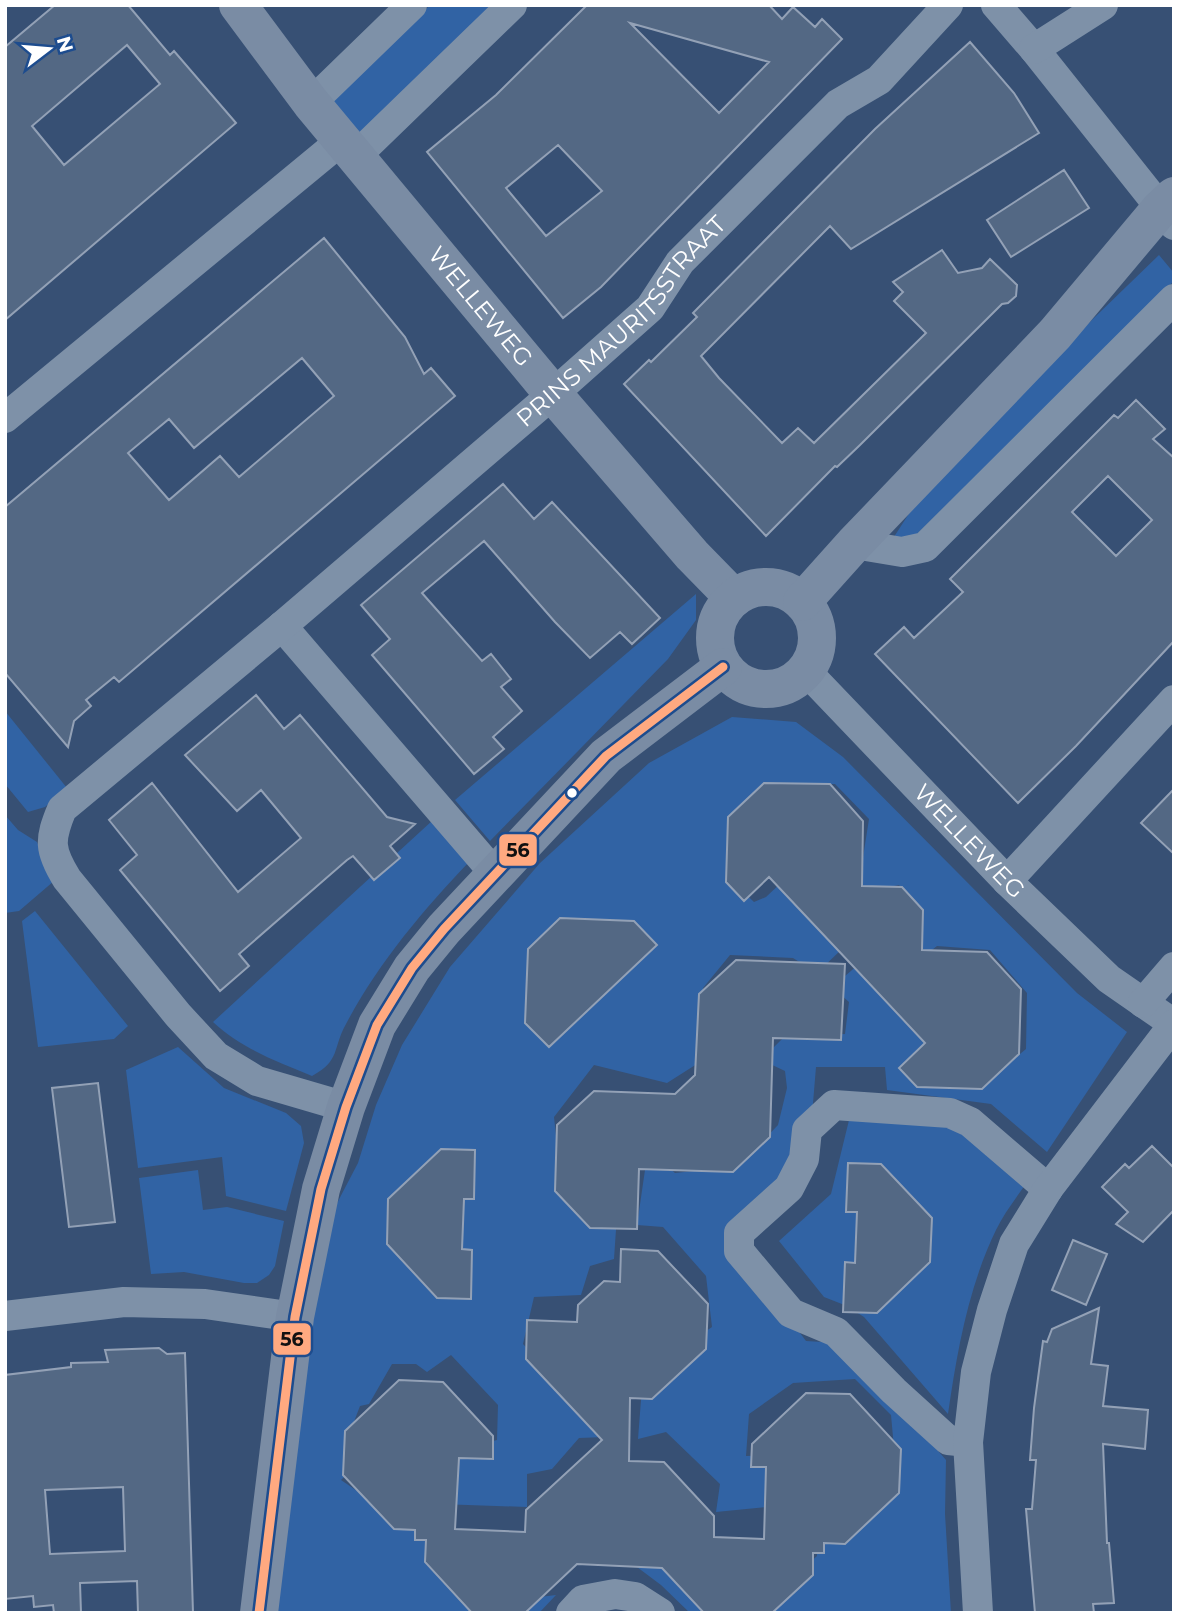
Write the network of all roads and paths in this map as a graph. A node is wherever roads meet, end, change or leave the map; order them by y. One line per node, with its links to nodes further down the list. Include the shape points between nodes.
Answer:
1 (238, 5): 8 (main road, WELLEWEG)
2 (412, 5): 8 (street)
3 (512, 5): 9 (street)
4 (948, 5): 12 (street, PRINS MAURITSSTRAAT, via 878,80 838,104 680,262 650,308)
5 (996, 5): 7 (street)
6 (1103, 5): 7 (street)
7 (1034, 49): 10 (street)
8 (311, 103): 9 (main road, WELLEWEG)
9 (349, 148): 12 (main road, WELLEWEG); 13 (street)
10 (1169, 210): 14 (main road)
11 (1174, 299): 14 (street, via 925,547 902,552)
12 (553, 394): 15 (main road, WELLEWEG); 17 (street, PRINS MAURITSSTRAAT)
13 (5, 418)
14 (853, 544): 16 (main road)
15 (734, 598): 16 (main road, via 762,587 776,588); 18 (main road, via 715,630)
16 (802, 601): 19 (main road, via 811,613 817,643)
17 (282, 626): 21 (street); 26 (street, PRINS MAURITSSTRAAT, via 62,809 52,832 54,858 216,1056 257,1081)
18 (723, 667): 19 (main road, via 748,687 764,690 780,688); 21 (main road, via 606,756)
19 (806, 671): 22 (street, WELLEWEG)
20 (1174, 701): 22 (street)
21 (496, 875): 26 (main road, via 412,968 377,1025)
22 (1007, 881): 24 (street, WELLEWEG, via 1109,979)
23 (1174, 967): 24 (street)
24 (1143, 1003): 25 (street, WELLEWEG)
25 (1174, 1024): 27 (street)
26 (345, 1107): 29 (main road, via 321,1189)
27 (1048, 1189): 30 (street, via 1014,1244 992,1310 976,1372); 30 (street, via 970,1122 950,1114 834,1105 807,1130 804,1159 789,1188 739,1233 739,1251 791,1313 836,1332 948,1440)
28 (5, 1316): 29 (street, via 124,1302 205,1304)
29 (295, 1317): 31 (main road)
30 (968, 1443): 34 (street)
31 (259, 1613)
32 (571, 1613): 33 (street, via 583,1600 615,1594 635,1597)
33 (660, 1613)
34 (978, 1613)

